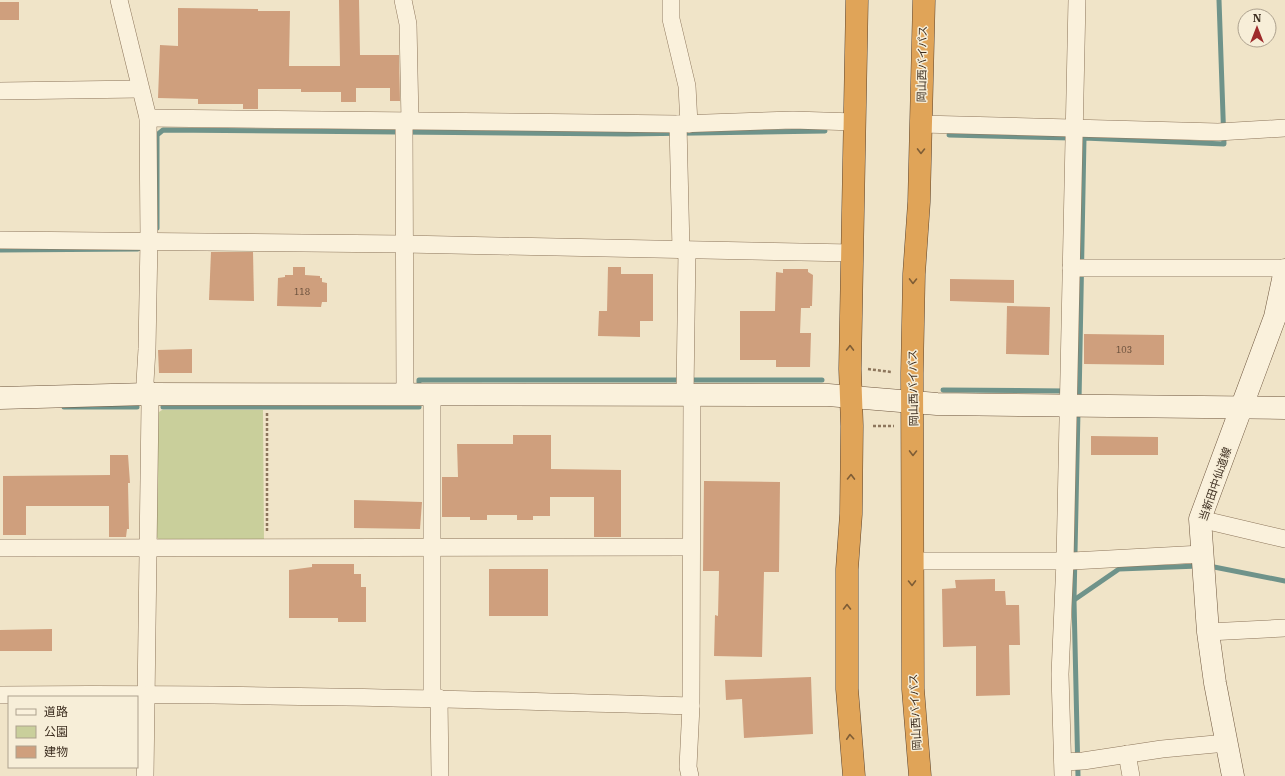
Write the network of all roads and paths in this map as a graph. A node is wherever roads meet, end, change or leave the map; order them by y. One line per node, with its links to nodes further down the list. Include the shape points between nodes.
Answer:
1 (119, 0): 7 (street)
2 (403, 0): 12 (street, via 408,24)
3 (671, 0): 14 (street, via 671,19 687,86)
4 (857, 0): 10 (highway)
5 (924, 0): 11 (highway, 岡山西バイパス)
6 (1077, 0): 15 (street)
7 (140, 90): 8 (street); 9 (street)
8 (0, 91)
9 (148, 118): 12 (street); 17 (street)
10 (855, 122): 14 (street, via 793,120); 20 (highway)
11 (921, 124): 15 (street); 32 (highway, 岡山西バイパス, one-way to 32, via 920,202 914,274)
12 (406, 126): 14 (street); 18 (street)
13 (1285, 128): 15 (street)
14 (680, 129): 19 (street)
15 (1074, 135): 21 (street)
16 (0, 240): 17 (street)
17 (149, 240): 18 (street); 26 (street, via 145,382)
18 (404, 244): 19 (street); 27 (street)
19 (684, 250): 20 (street); 25 (street)
20 (852, 252): 29 (highway, one-way to 20)
21 (1078, 268): 22 (street); 31 (street)
22 (1285, 269): 33 (street, 当新田中仙道線, via 1275,317)
23 (868, 369): 24 (path)
24 (891, 372)
25 (687, 387): 28 (street); 29 (street); 40 (street)
26 (148, 394): 27 (street); 30 (street); 42 (street, via 150,404)
27 (405, 394): 28 (street)
28 (432, 394): 44 (street)
29 (851, 397): 32 (street); 60 (highway, one-way to 29, via 847,681)
30 (0, 398)
31 (1072, 400): 32 (street, via 937,404); 33 (street); 46 (street)
32 (913, 402): 45 (highway, 岡山西バイパス, one-way to 45)
33 (1242, 407): 34 (street); 38 (street, 当新田中仙道線)
34 (1285, 408)
35 (267, 410): 43 (path)
36 (873, 426): 37 (path)
37 (895, 426)
38 (1200, 519): 39 (street); 47 (street, 当新田中仙道線)
39 (1285, 539)
40 (690, 547): 44 (street); 53 (street)
41 (0, 548): 42 (street)
42 (147, 548): 43 (street); 50 (street)
43 (267, 548): 44 (street)
44 (431, 549): 52 (street)
45 (912, 561): 46 (street); 61 (highway, 岡山西バイパス, one-way to 61, via 913,689)
46 (1072, 561): 47 (street); 56 (street, via 1060,674)
47 (1202, 561): 49 (street, 当新田中仙道線)
48 (1285, 628): 49 (street)
49 (1214, 632): 54 (street, 当新田中仙道線, via 1215,683)
50 (147, 694): 51 (street); 52 (street); 57 (street)
51 (0, 695)
52 (435, 698): 53 (street); 58 (street)
53 (691, 706): 59 (street, via 688,767)
54 (1226, 743): 55 (street); 63 (street, 当新田中仙道線)
55 (1127, 754): 56 (street); 62 (street)
56 (1070, 765)
57 (145, 776)
58 (440, 776)
59 (690, 776)
60 (854, 776)
61 (920, 776)
62 (1131, 776)
63 (1233, 776)

